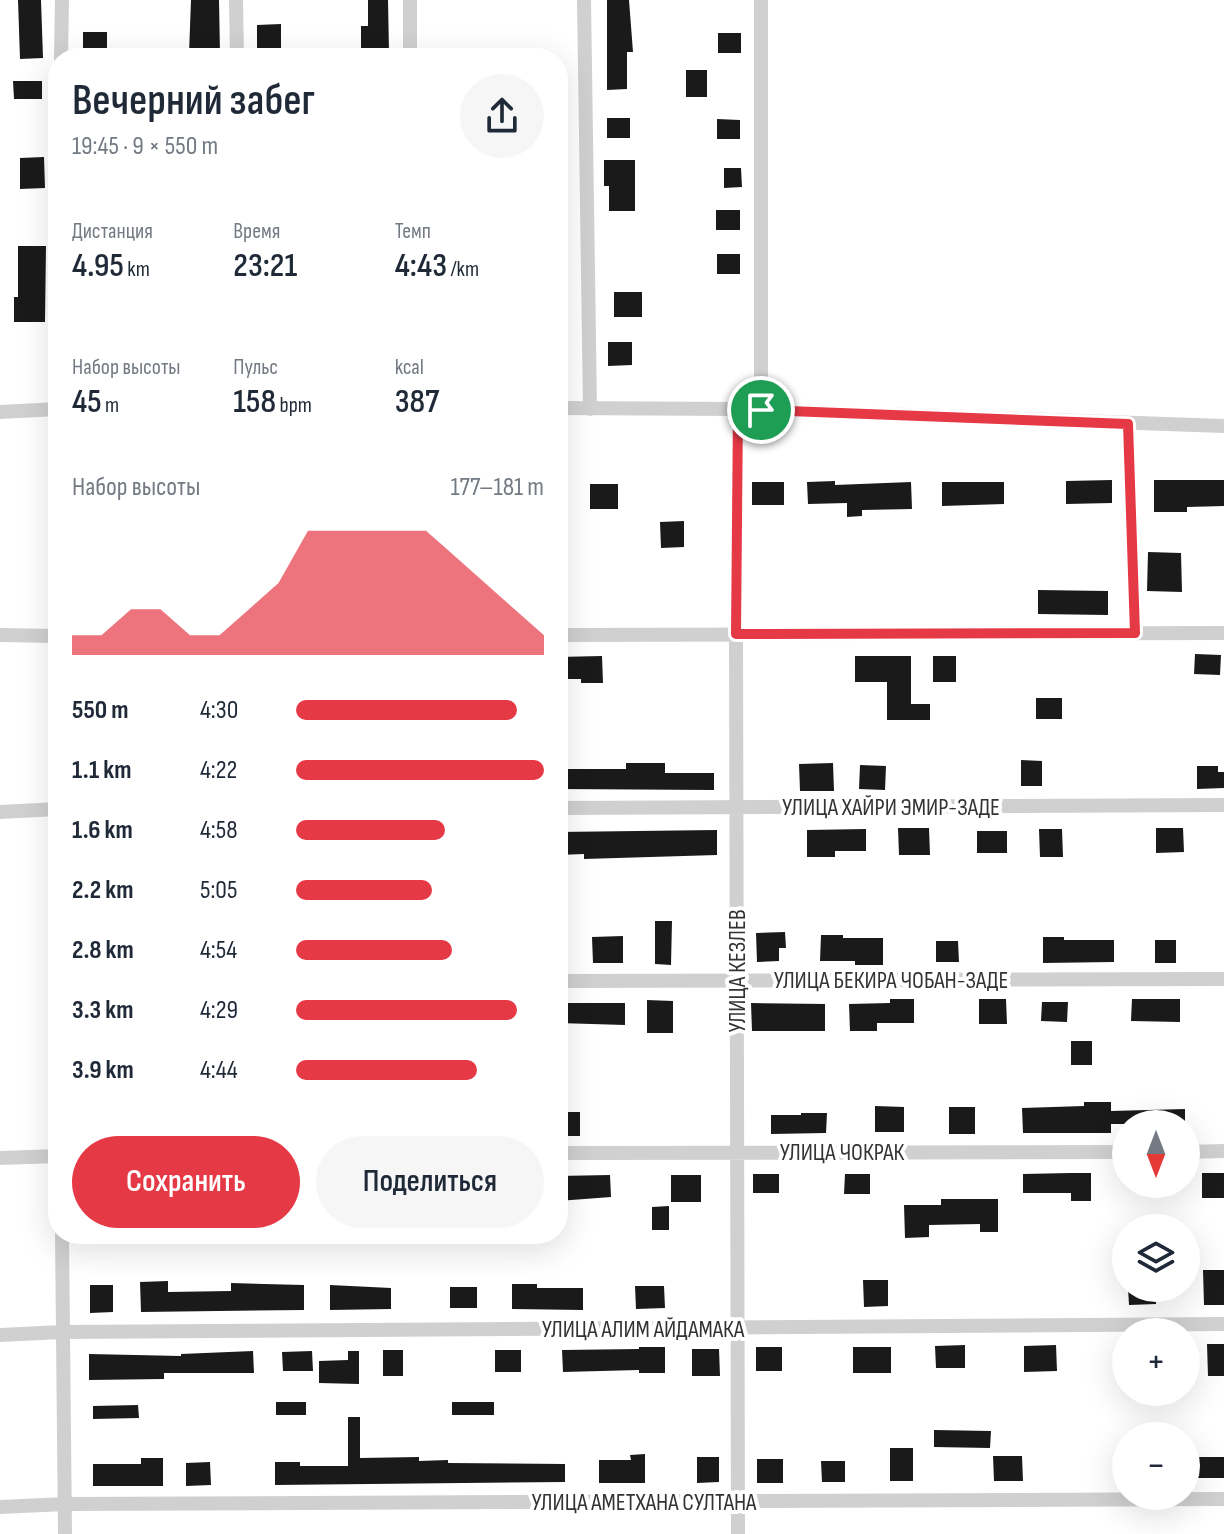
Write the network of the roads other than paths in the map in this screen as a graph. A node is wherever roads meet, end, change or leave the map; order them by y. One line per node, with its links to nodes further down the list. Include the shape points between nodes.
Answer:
1 (62, 0): 6 (street)
2 (236, 0): 7 (street)
3 (410, 0): 8 (street)
4 (584, 0): 10 (street)
5 (761, 0): 13 (street)
6 (61, 48)
7 (237, 48)
8 (410, 48)
9 (568, 408): 10 (street)
10 (590, 409): 11 (street)
11 (738, 409): 13 (street); 19 (street, УЛИЦА КЕЗЛЕВ)
12 (48, 410): 14 (street)
13 (761, 410): 15 (street)
14 (0, 412)
15 (1128, 424): 16 (street); 17 (street)
16 (1224, 426)
17 (1135, 633): 18 (street); 19 (street)
18 (1224, 633)
19 (736, 634): 21 (street); 25 (street, УЛИЦА КЕЗЛЕВ)
20 (0, 635): 22 (street)
21 (568, 635)
22 (48, 636)
23 (1224, 805): 25 (street, УЛИЦА ХАЙРИ ЭМИР-ЗАДЕ)
24 (568, 808): 25 (street, УЛИЦА ХАЙРИ ЭМИР-ЗАДЕ)
25 (736, 808): 29 (street, УЛИЦА КЕЗЛЕВ)
26 (48, 810): 27 (street)
27 (0, 812)
28 (1224, 979): 29 (street, УЛИЦА БЕКИРА ЧОБАН-ЗАДЕ)
29 (737, 980): 30 (street, УЛИЦА БЕКИРА ЧОБАН-ЗАДЕ); 32 (street, УЛИЦА КЕЗЛЕВ)
30 (568, 981)
31 (1224, 1151): 34 (street)
32 (737, 1152): 33 (street, УЛИЦА ЧОКРАК); 35 (street, УЛИЦА ЧОКРАК); 40 (street, УЛИЦА КЕЗЛЕВ)
33 (1112, 1152)
34 (1200, 1152)
35 (568, 1153)
36 (48, 1156): 37 (street)
37 (0, 1158)
38 (62, 1244): 41 (street)
39 (1224, 1324): 40 (street, УЛИЦА АЛИМ АЙДАМАКА)
40 (738, 1329): 41 (street, УЛИЦА АЛИМ АЙДАМАКА); 44 (street, УЛИЦА КЕЗЛЕВ)
41 (62, 1332): 42 (street, УЛИЦА АЛИМ АЙДАМАКА); 45 (street)
42 (0, 1335)
43 (1224, 1499): 44 (street, УЛИЦА АМЕТХАНА СУЛТАНА)
44 (738, 1501): 45 (street, УЛИЦА АМЕТХАНА СУЛТАНА); 48 (street, УЛИЦА КЕЗЛЕВ)
45 (65, 1504): 46 (street, УЛИЦА АМЕТХАНА СУЛТАНА); 47 (street)
46 (0, 1507)
47 (65, 1534)
48 (738, 1534)

